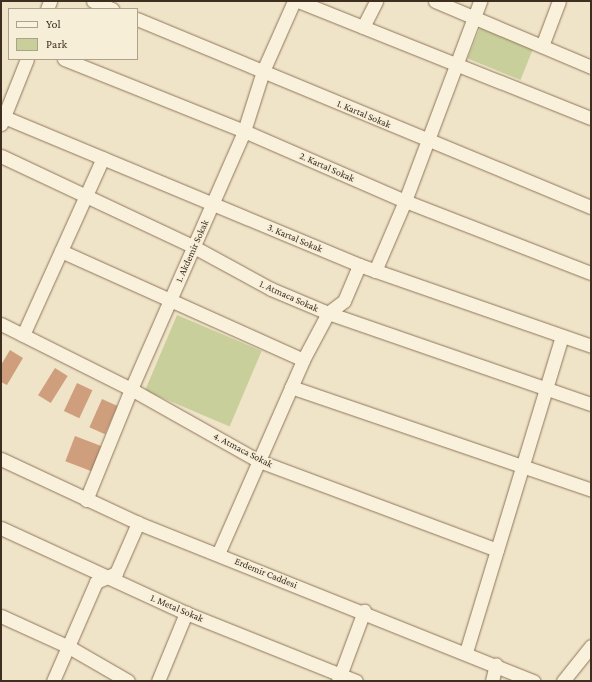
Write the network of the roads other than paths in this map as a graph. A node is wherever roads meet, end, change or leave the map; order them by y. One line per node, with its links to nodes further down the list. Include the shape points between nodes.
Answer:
1 (93, 1): 8 (street)
2 (294, 1): 17 (street, 1. Akdemir Sokak)
3 (298, 1): 11 (street)
4 (376, 1): 11 (street)
5 (435, 1): 9 (street)
6 (480, 1): 9 (street)
7 (559, 1): 12 (street)
8 (110, 8)
9 (474, 17): 12 (street); 15 (street)
10 (138, 19): 17 (street, 1. Kartal Sokak)
11 (363, 27): 15 (street)
12 (542, 46): 16 (street)
13 (27, 60): 19 (street)
14 (66, 60): 20 (street, 2. Kartal Sokak)
15 (456, 63): 18 (street); 21 (street)
16 (591, 67)
17 (262, 71): 20 (street, 1. Akdemir Sokak); 21 (street, 1. Kartal Sokak)
18 (591, 118)
19 (3, 120): 23 (street, 3. Kartal Sokak)
20 (244, 131): 25 (street, 2. Kartal Sokak); 26 (street, 1. Akdemir Sokak)
21 (426, 140): 25 (street); 27 (street, 1. Kartal Sokak)
22 (1, 156): 24 (street, 1. Atmaca Sokak)
23 (103, 158): 24 (street); 26 (street, 3. Kartal Sokak)
24 (86, 197): 28 (street, 1. Atmaca Sokak); 29 (street)
25 (405, 201): 31 (street); 32 (street, 2. Kartal Sokak)
26 (213, 203): 28 (street, 1. Akdemir Sokak); 30 (street, 3. Kartal Sokak)
27 (591, 208)
28 (194, 247): 33 (street, 1. Akdemir Sokak); 34 (street, 1. Atmaca Sokak, via 271,289)
29 (61, 251): 33 (street); 36 (street)
30 (359, 265): 31 (street, 3. Kartal Sokak); 34 (street, via 344,301)
31 (376, 271): 37 (street, 3. Kartal Sokak)
32 (591, 273)
33 (171, 301): 39 (street); 41 (street, 1. Akdemir Sokak)
34 (328, 313): 39 (street); 42 (street, 1. Atmaca Sokak)
35 (1, 324): 36 (street, 4. Atmaca Sokak)
36 (23, 335): 41 (street, 4. Atmaca Sokak)
37 (562, 336): 38 (street, 3. Kartal Sokak); 42 (street)
38 (591, 346)
39 (303, 360): 40 (street)
40 (291, 387): 45 (street); 46 (street)
41 (131, 389): 45 (street, 4. Atmaca Sokak); 48 (street, 1. Akdemir Sokak)
42 (546, 389): 43 (street, 1. Atmaca Sokak); 46 (street)
43 (591, 404)
44 (1, 459): 48 (street, Erdemir Caddesi)
45 (258, 461): 51 (street, 4. Atmaca Sokak); 52 (street)
46 (522, 466): 47 (street); 51 (street)
47 (591, 490)
48 (86, 500): 49 (street, Erdemir Caddesi)
49 (138, 522): 52 (street, Erdemir Caddesi); 53 (street, via 116,573)
50 (1, 528): 53 (street, 1. Metal Sokak)
51 (497, 550): 59 (street)
52 (218, 554): 54 (street, Erdemir Caddesi)
53 (106, 577): 55 (street, 1. Metal Sokak); 58 (street, via 96,582)
54 (364, 611): 59 (street, Erdemir Caddesi); 61 (street)
55 (186, 613): 61 (street, 1. Metal Sokak); 64 (street)
56 (1, 616): 58 (street)
57 (591, 646): 68 (street)
58 (69, 647): 62 (street); 63 (street)
59 (466, 652): 60 (street, Erdemir Caddesi)
60 (496, 664): 66 (street); 67 (street, Erdemir Caddesi)
61 (339, 678): 65 (street, 1. Metal Sokak)
62 (53, 681)
63 (128, 681)
64 (158, 681)
65 (356, 681)
66 (492, 681)
67 (534, 681)
68 (564, 681)

